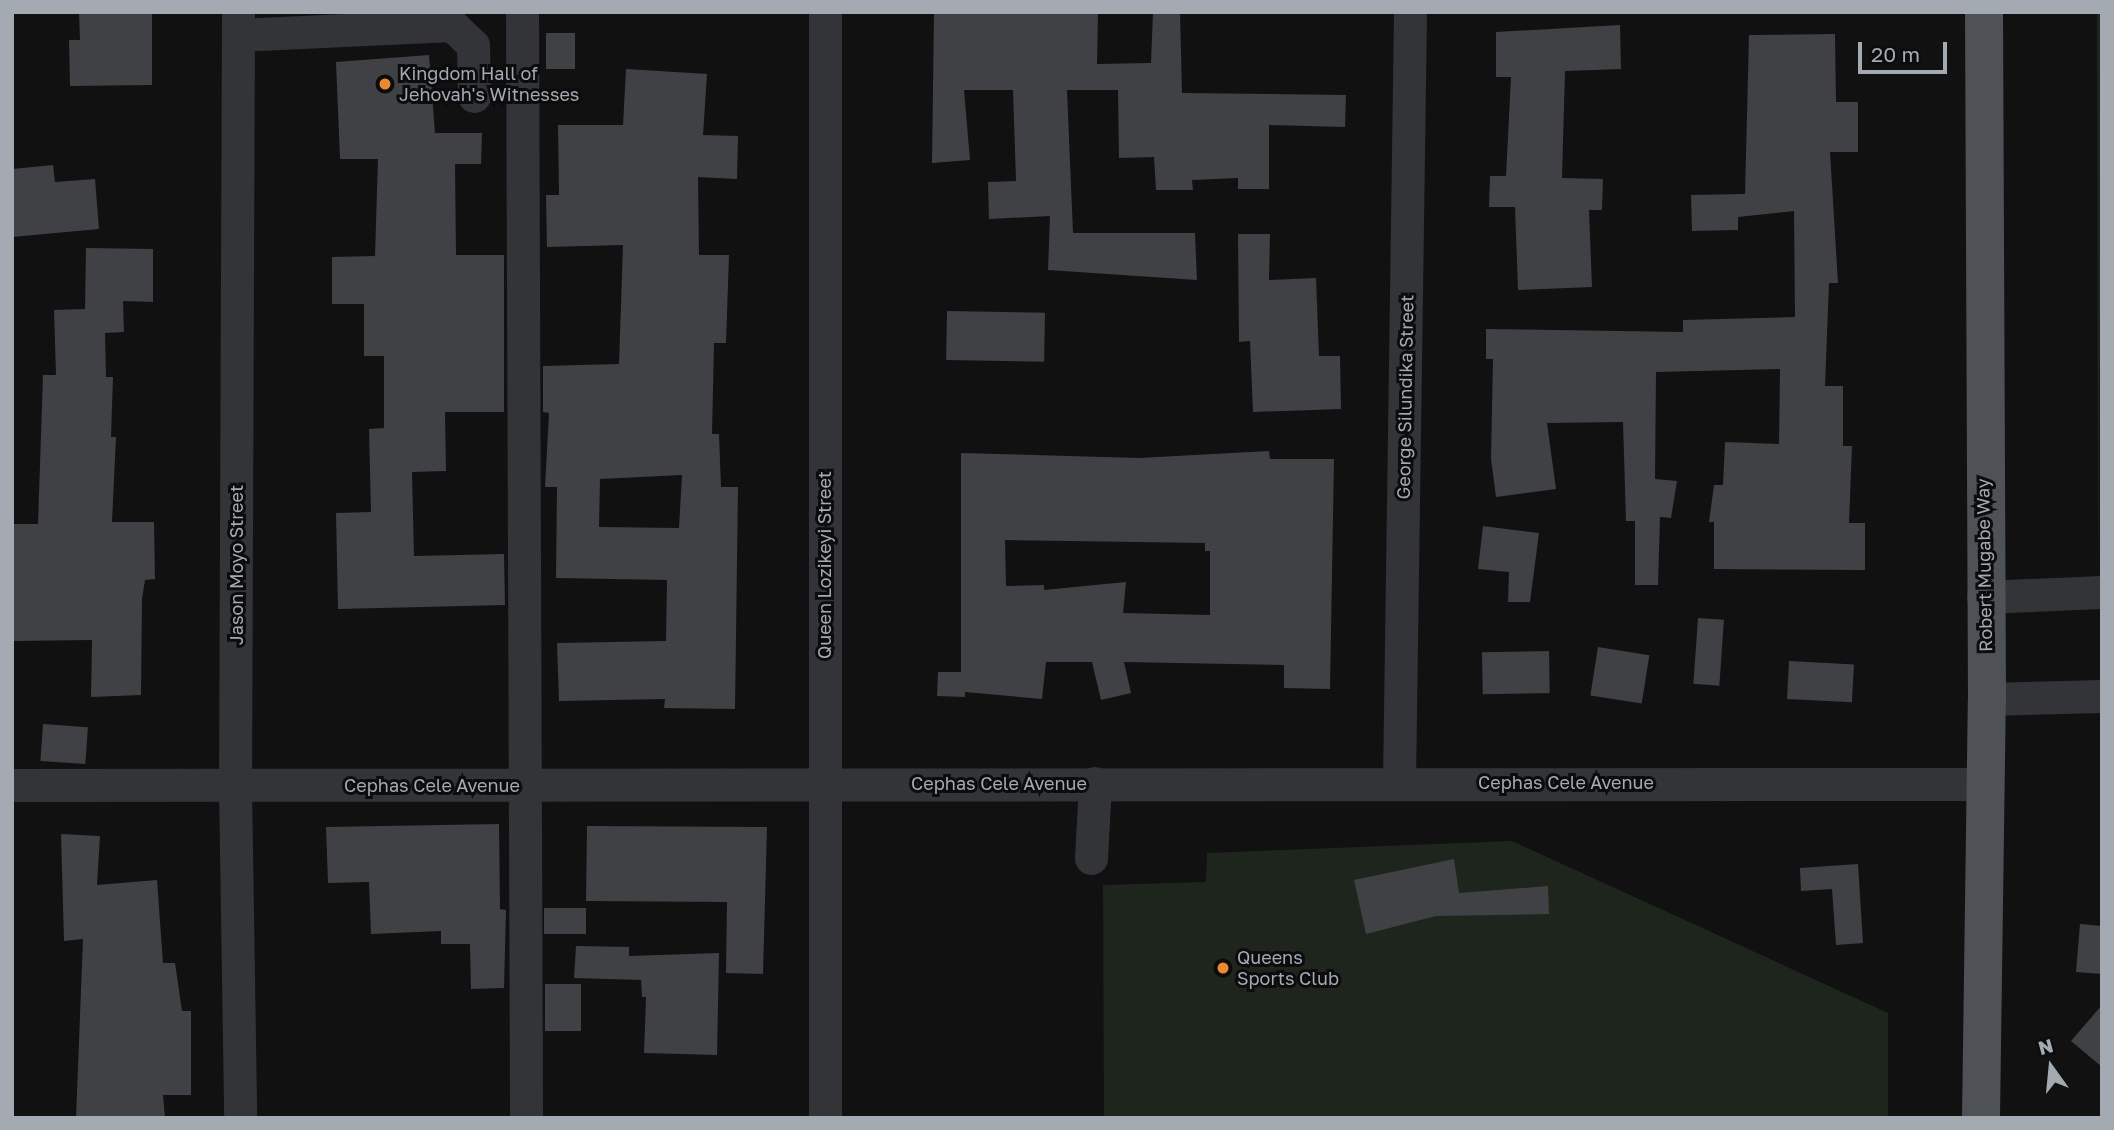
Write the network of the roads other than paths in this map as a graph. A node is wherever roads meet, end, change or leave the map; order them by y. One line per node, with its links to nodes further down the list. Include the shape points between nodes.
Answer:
1 (522, 12): 16 (street)
2 (824, 12): 12 (street, Queen Lozikeyi Street)
3 (1410, 12): 11 (street, George Silundika Street)
4 (1984, 12): 8 (main road, Robert Mugabe Way)
5 (238, 23): 6 (street, via 452,25 474,46); 17 (street, Jason Moyo Street)
6 (474, 96)
7 (2102, 592): 8 (street)
8 (1983, 597): 10 (main road, Robert Mugabe Way)
9 (2102, 696): 10 (street)
10 (1987, 699): 14 (main road, Robert Mugabe Way)
11 (1399, 782): 13 (street, Cephas Cele Avenue); 14 (street, Cephas Cele Avenue)
12 (823, 783): 13 (street, Cephas Cele Avenue); 16 (street, Cephas Cele Avenue); 21 (street, Queen Lozikeyi Street)
13 (1095, 783): 18 (street)
14 (1986, 784): 22 (main road, Robert Mugabe Way)
15 (12, 785): 17 (street, Cephas Cele Avenue)
16 (523, 785): 17 (street, Cephas Cele Avenue); 20 (street)
17 (235, 786): 19 (street, Jason Moyo Street)
18 (1091, 858)
19 (240, 1118)
20 (526, 1118)
21 (825, 1118)
22 (1981, 1118)

